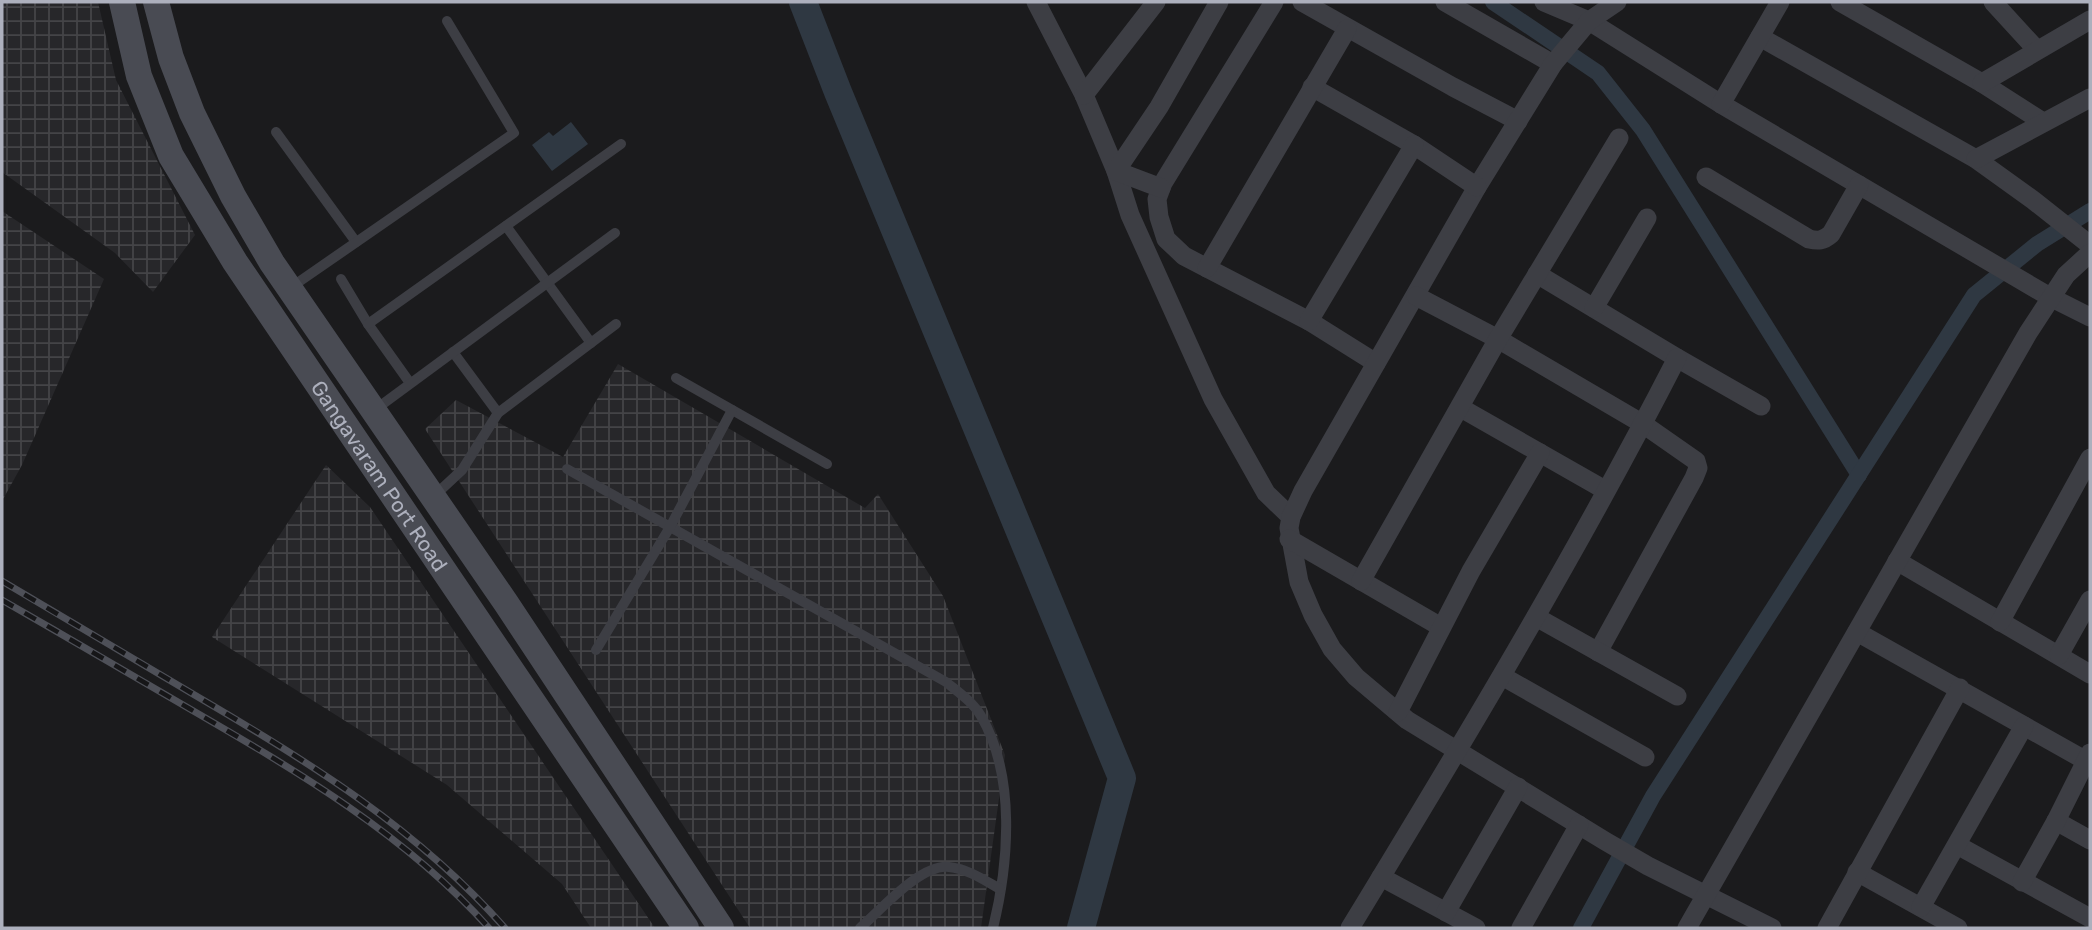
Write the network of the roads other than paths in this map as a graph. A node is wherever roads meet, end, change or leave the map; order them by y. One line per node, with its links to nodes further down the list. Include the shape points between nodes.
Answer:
1 (122, 2): 111 (street, Gangavaram Port Road, via 139,76 171,156 234,262)
2 (156, 2): 48 (street, Gangavaram Port Road, via 192,113 233,196)
3 (1156, 2): 23 (street)
4 (1219, 2): 33 (street)
5 (1274, 2): 37 (street)
6 (1302, 2): 17 (street)
7 (1445, 2): 20 (street)
8 (1544, 2): 16 (street)
9 (1617, 2): 16 (street)
10 (1780, 2): 18 (street)
11 (1840, 2): 21 (street)
12 (1038, 3): 23 (street)
13 (1992, 3): 19 (street)
14 (2090, 20): 19 (street)
15 (447, 21): 41 (lane, via 514,133)
16 (1589, 21): 20 (street); 25 (street)
17 (1347, 29): 22 (street); 26 (street)
18 (1759, 37): 25 (street); 32 (street)
19 (2037, 50): 21 (street)
20 (1553, 64): 26 (street)
21 (1982, 83): 27 (street)
22 (1312, 87): 31 (street); 44 (street)
23 (1084, 94): 33 (street)
24 (2090, 98): 27 (street)
25 (1721, 104): 35 (street)
26 (1518, 121): 36 (street)
27 (2043, 122): 32 (street)
28 (276, 131): 41 (lane)
29 (1619, 138): 45 (street)
30 (621, 144): 39 (lane)
31 (1414, 145): 36 (street); 53 (street)
32 (1976, 159): 42 (street)
33 (1116, 171): 37 (street); 75 (street, via 1130,215 1213,399 1266,493)
34 (1706, 177): 35 (street, via 1818,241 1831,234)
35 (1859, 186): 50 (street)
36 (1477, 187): 49 (street)
37 (1161, 188): 44 (street, via 1157,199 1166,239)
38 (1647, 218): 51 (street)
39 (506, 226): 47 (lane); 54 (lane)
40 (615, 233): 47 (lane)
41 (356, 242): 48 (lane)
42 (2090, 245)
43 (2090, 253): 50 (street)
44 (1206, 268): 53 (street)
45 (1537, 274): 51 (street); 56 (street)
46 (341, 279): 54 (lane)
47 (547, 283): 57 (lane); 58 (lane)
48 (289, 288): 66 (street, Gangavaram Port Road)
49 (1416, 296): 56 (street); 60 (street)
50 (2050, 297): 52 (street); 78 (street)
51 (1594, 308): 59 (street)
52 (2090, 317)
53 (1309, 321): 60 (street)
54 (368, 324): 62 (lane)
55 (616, 324): 57 (lane)
56 (1498, 339): 64 (street); 68 (street)
57 (591, 343): 67 (lane)
58 (453, 352): 62 (lane); 67 (lane)
59 (1677, 358): 63 (street); 68 (street)
60 (1376, 363): 75 (street)
61 (676, 377): 65 (lane)
62 (410, 383): 66 (lane)
63 (1761, 405)
64 (1461, 408): 69 (street); 79 (street)
65 (732, 410): 71 (lane); 76 (lane)
66 (374, 411): 74 (street, Gangavaram Port Road)
67 (498, 413): 74 (lane, via 462,470)
68 (1643, 424): 73 (street); 86 (street, via 1691,456 1698,468)
69 (1541, 453): 73 (street); 83 (street)
70 (2090, 457): 82 (street)
71 (827, 464)
72 (567, 468): 76 (lane)
73 (1605, 490): 81 (street)
74 (433, 497): 112 (street, Gangavaram Port Road)
75 (1290, 517): 77 (street)
76 (670, 527): 85 (lane); 105 (lane, via 946,682 981,714 995,746 1007,809)
77 (1289, 539): 79 (street); 92 (street, via 1298,582 1332,649 1356,677)
78 (1897, 561): 82 (street); 84 (street)
79 (1361, 581): 83 (street)
80 (2090, 600): 87 (street)
81 (1536, 617): 86 (street); 89 (street)
82 (2000, 622): 87 (street)
83 (1441, 627): 92 (street)
84 (1857, 632): 90 (street); 106 (street)
85 (596, 650)
86 (1598, 652): 91 (street)
87 (2059, 655): 88 (street)
88 (2090, 674)
89 (1502, 676): 94 (street); 95 (street)
90 (1960, 688): 93 (street); 102 (street)
91 (1677, 696)
92 (1398, 712): 94 (street)
93 (2024, 726): 96 (street); 101 (street)
94 (1458, 751): 97 (street); 103 (street)
95 (1645, 757)
96 (2089, 759): 98 (street)
97 (1518, 787): 99 (street); 108 (street)
98 (2056, 821): 100 (street); 104 (street)
99 (1579, 825): 106 (street); 117 (street)
100 (2090, 840)
101 (1957, 845): 104 (street); 107 (street)
102 (1857, 872): 107 (street); 119 (street)
103 (1381, 877): 108 (street); 115 (street)
104 (2022, 881): 109 (street)
105 (1000, 888): 113 (lane, via 972,873 947,867 928,871); 114 (lane)
106 (1706, 894): 110 (street); 118 (street)
107 (1921, 907): 120 (street)
108 (1446, 912): 116 (street)
109 (2090, 918)
110 (1768, 927)
111 (686, 928)
112 (721, 928)
113 (860, 928)
114 (993, 928)
115 (1350, 928)
116 (1476, 928)
117 (1521, 928)
118 (1687, 928)
119 (1827, 928)
120 (1958, 928)

